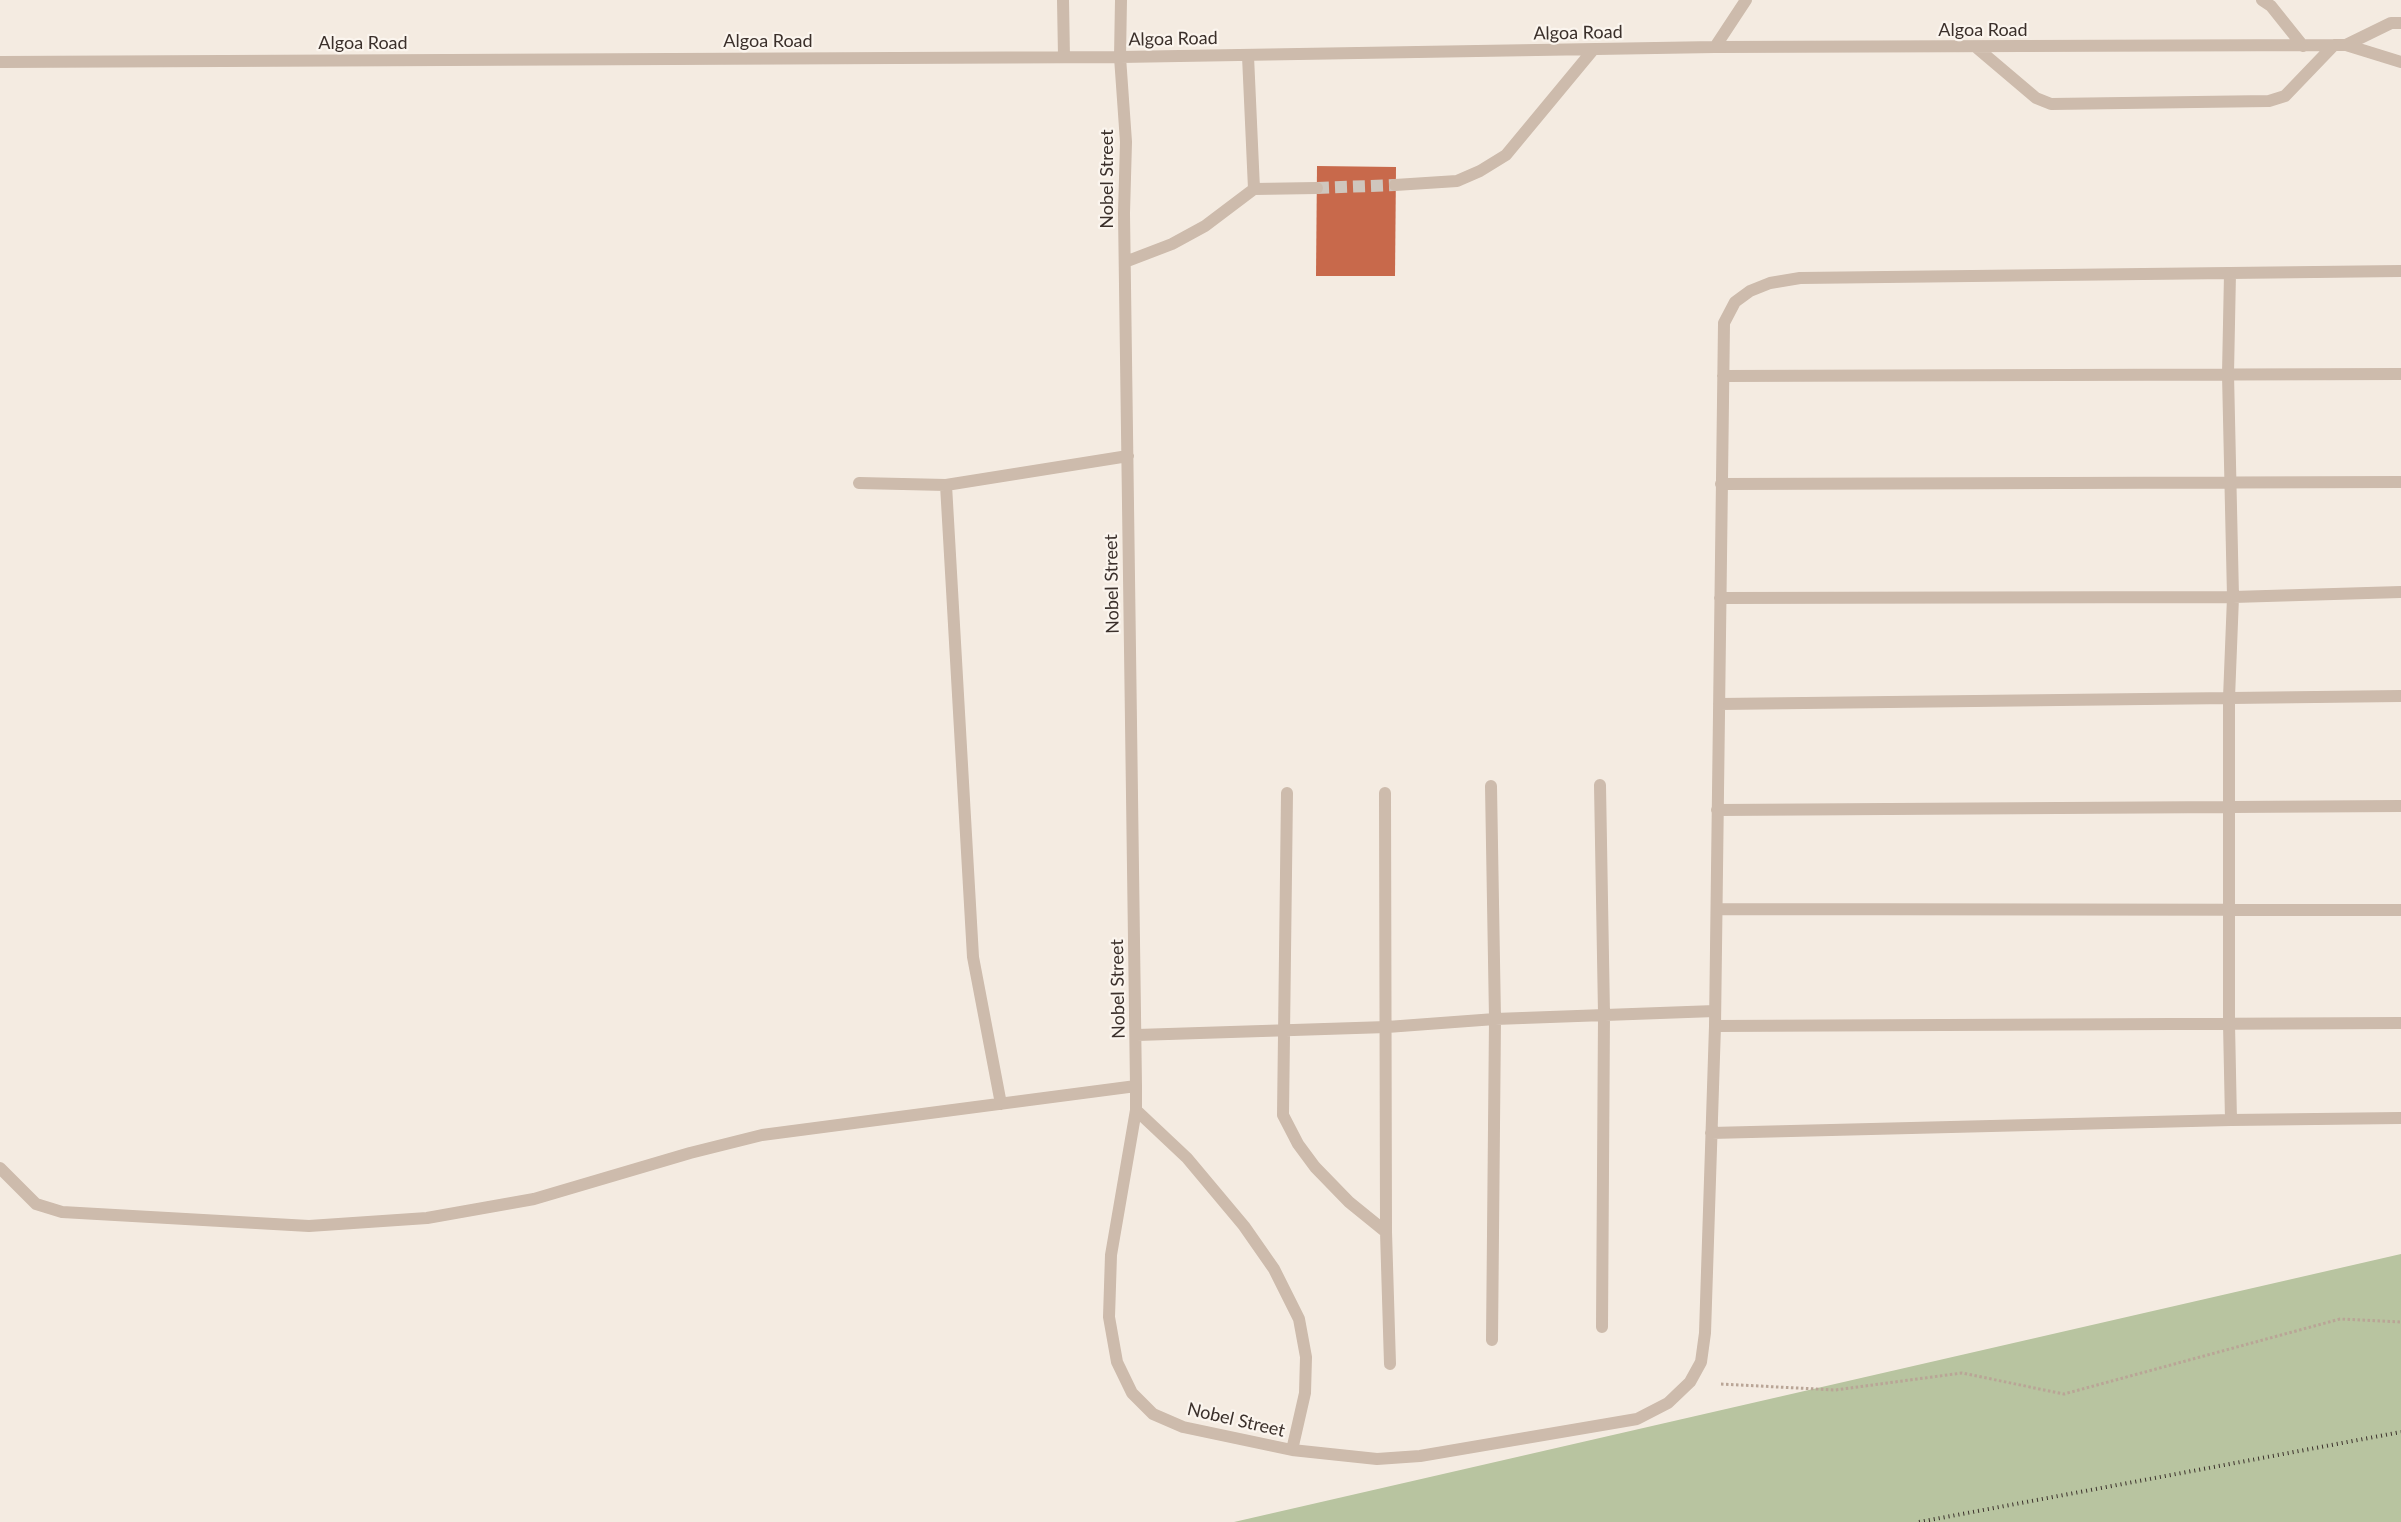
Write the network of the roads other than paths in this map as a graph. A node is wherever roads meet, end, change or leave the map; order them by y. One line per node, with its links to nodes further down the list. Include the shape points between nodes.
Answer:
1 (1063, 0): 12 (street)
2 (1121, 0): 13 (street, Nobel Street)
3 (1746, 0): 8 (street)
4 (2262, 0): 7 (street, via 2271,6)
5 (2401, 23): 6 (street, Algoa Road, via 2391,23)
6 (2340, 45): 7 (street, Algoa Road); 9 (street, via 2285,96 2269,101 2051,104 2036,98); 15 (street, Algoa Road)
7 (2303, 46): 9 (street, Algoa Road)
8 (1715, 47): 9 (street, Algoa Road); 10 (street, Algoa Road)
9 (1977, 48)
10 (1593, 50): 11 (street, Algoa Road); 16 (street, via 1506,155 1457,182)
11 (1248, 56): 13 (street, Algoa Road); 18 (street)
12 (1064, 57): 13 (street, Algoa Road); 14 (street, Algoa Road)
13 (1120, 57): 19 (street, Nobel Street, via 1126,142)
14 (0, 62)
15 (2401, 62)
16 (1395, 185)
17 (1317, 188): 18 (street)
18 (1254, 189): 19 (street, via 1206,226 1172,244)
19 (1125, 262): 25 (street, Nobel Street)
20 (2401, 271): 21 (street)
21 (2230, 273): 22 (street); 24 (street, via 1800,278 1770,283 1750,291 1735,302 1724,323)
22 (2228, 374): 23 (street); 24 (street); 26 (street)
23 (2401, 374)
24 (1722, 376): 29 (street)
25 (1128, 456): 30 (street); 55 (street, Nobel Street)
26 (2231, 482): 27 (street); 29 (street); 32 (street)
27 (2401, 482)
28 (859, 483): 30 (street)
29 (1721, 484): 33 (street)
30 (946, 485): 57 (street, via 973,957)
31 (2401, 592): 32 (street)
32 (2233, 597): 33 (street); 35 (street)
33 (1720, 598): 36 (street)
34 (2401, 696): 35 (street)
35 (2229, 698): 36 (street); 42 (street)
36 (1719, 704): 43 (street)
37 (1600, 785): 48 (street)
38 (1491, 786): 49 (street)
39 (1287, 793): 54 (street)
40 (1385, 793): 53 (street)
41 (2401, 806): 42 (street)
42 (2230, 807): 43 (street); 45 (street)
43 (1717, 810): 44 (street)
44 (1717, 909): 45 (street); 47 (street)
45 (2230, 910): 46 (street); 51 (street)
46 (2401, 910)
47 (1715, 1011): 48 (street); 52 (street)
48 (1604, 1014): 49 (street); 64 (street)
49 (1495, 1018): 53 (street); 65 (street)
50 (2401, 1022): 51 (street)
51 (2229, 1024): 52 (street); 60 (street)
52 (1715, 1026): 61 (street)
53 (1387, 1027): 54 (street); 63 (street)
54 (1282, 1029): 55 (street); 63 (street, via 1283,1115 1315,1167 1349,1202)
55 (1137, 1035): 56 (street, Nobel Street)
56 (1136, 1086): 57 (street); 58 (street, Nobel Street)
57 (1001, 1104): 62 (street, via 762,1135 534,1199 427,1218 309,1226 62,1212 36,1204)
58 (1136, 1110): 67 (street, Nobel Street, via 1187,1158 1244,1226 1274,1269 1299,1320 1306,1357 1304,1393); 67 (street, Nobel Street, via 1111,1256 1110,1317 1118,1362 1132,1393 1153,1414 1183,1427)
59 (2401, 1118): 60 (street)
60 (2231, 1120): 61 (street)
61 (1711, 1133): 67 (street, via 1705,1333 1701,1362 1690,1382 1668,1403 1628,1421 1420,1456 1377,1459)
62 (0, 1168)
63 (1386, 1232): 66 (street)
64 (1602, 1327)
65 (1492, 1340)
66 (1390, 1364)
67 (1292, 1450)

